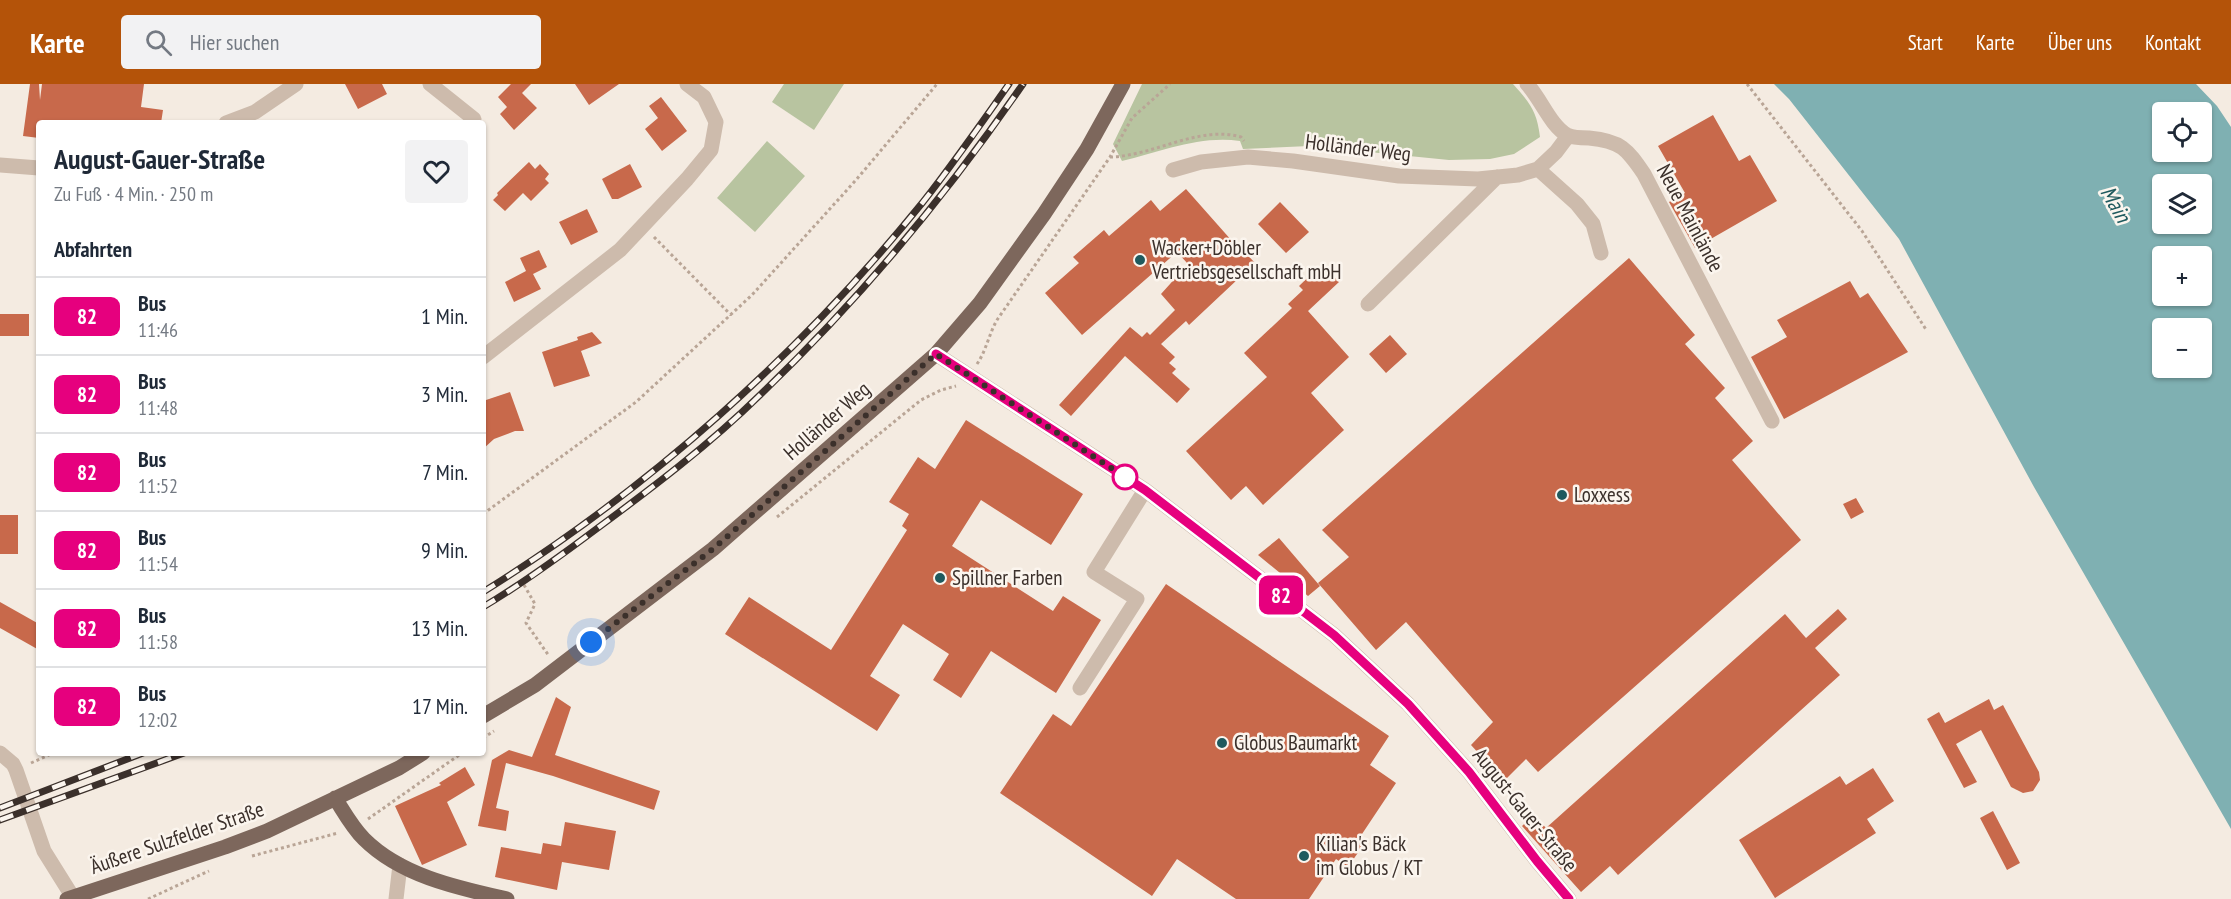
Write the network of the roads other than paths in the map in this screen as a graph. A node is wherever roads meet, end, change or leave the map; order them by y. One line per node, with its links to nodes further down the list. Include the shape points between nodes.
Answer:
1 (296, 84): 6 (street)
2 (430, 84): 8 (street)
3 (687, 84): 18 (street, via 704,97 716,122 711,150 620,250)
4 (1123, 84): 17 (main road, Holländer Weg, via 1044,214 980,303)
5 (1527, 84): 9 (street, via 1555,125)
6 (258, 117): 7 (street)
7 (242, 120)
8 (474, 120)
9 (1568, 136): 12 (street); 19 (street, Neue Mainlände, via 1606,140 1619,144 1630,154)
10 (0, 165): 11 (street)
11 (36, 168)
12 (1538, 169): 14 (street, Holländer Weg); 15 (street, via 1593,224)
13 (1173, 170): 14 (street, Holländer Weg, via 1201,162 1248,157 1400,176)
14 (1497, 177): 16 (street)
15 (1601, 253)
16 (1368, 304)
17 (936, 354): 20 (street, August-Gauer-Straße); 22 (main road, Holländer Weg, via 713,549 535,685)
18 (486, 355)
19 (1772, 421)
20 (1145, 490): 21 (street, via 1094,572 1137,599); 30 (street, August-Gauer-Straße, via 1334,635 1408,704 1469,772)
21 (1080, 688)
22 (486, 714)
23 (0, 753): 27 (street, via 16,770 44,851)
24 (418, 756): 25 (main road)
25 (335, 798): 26 (main road, via 355,829); 27 (main road, Äußere Sulzfelder Straße, via 225,847)
26 (400, 865): 28 (street); 29 (main road, via 455,887)
27 (71, 898)
28 (396, 899)
29 (507, 899)
30 (1569, 899)

